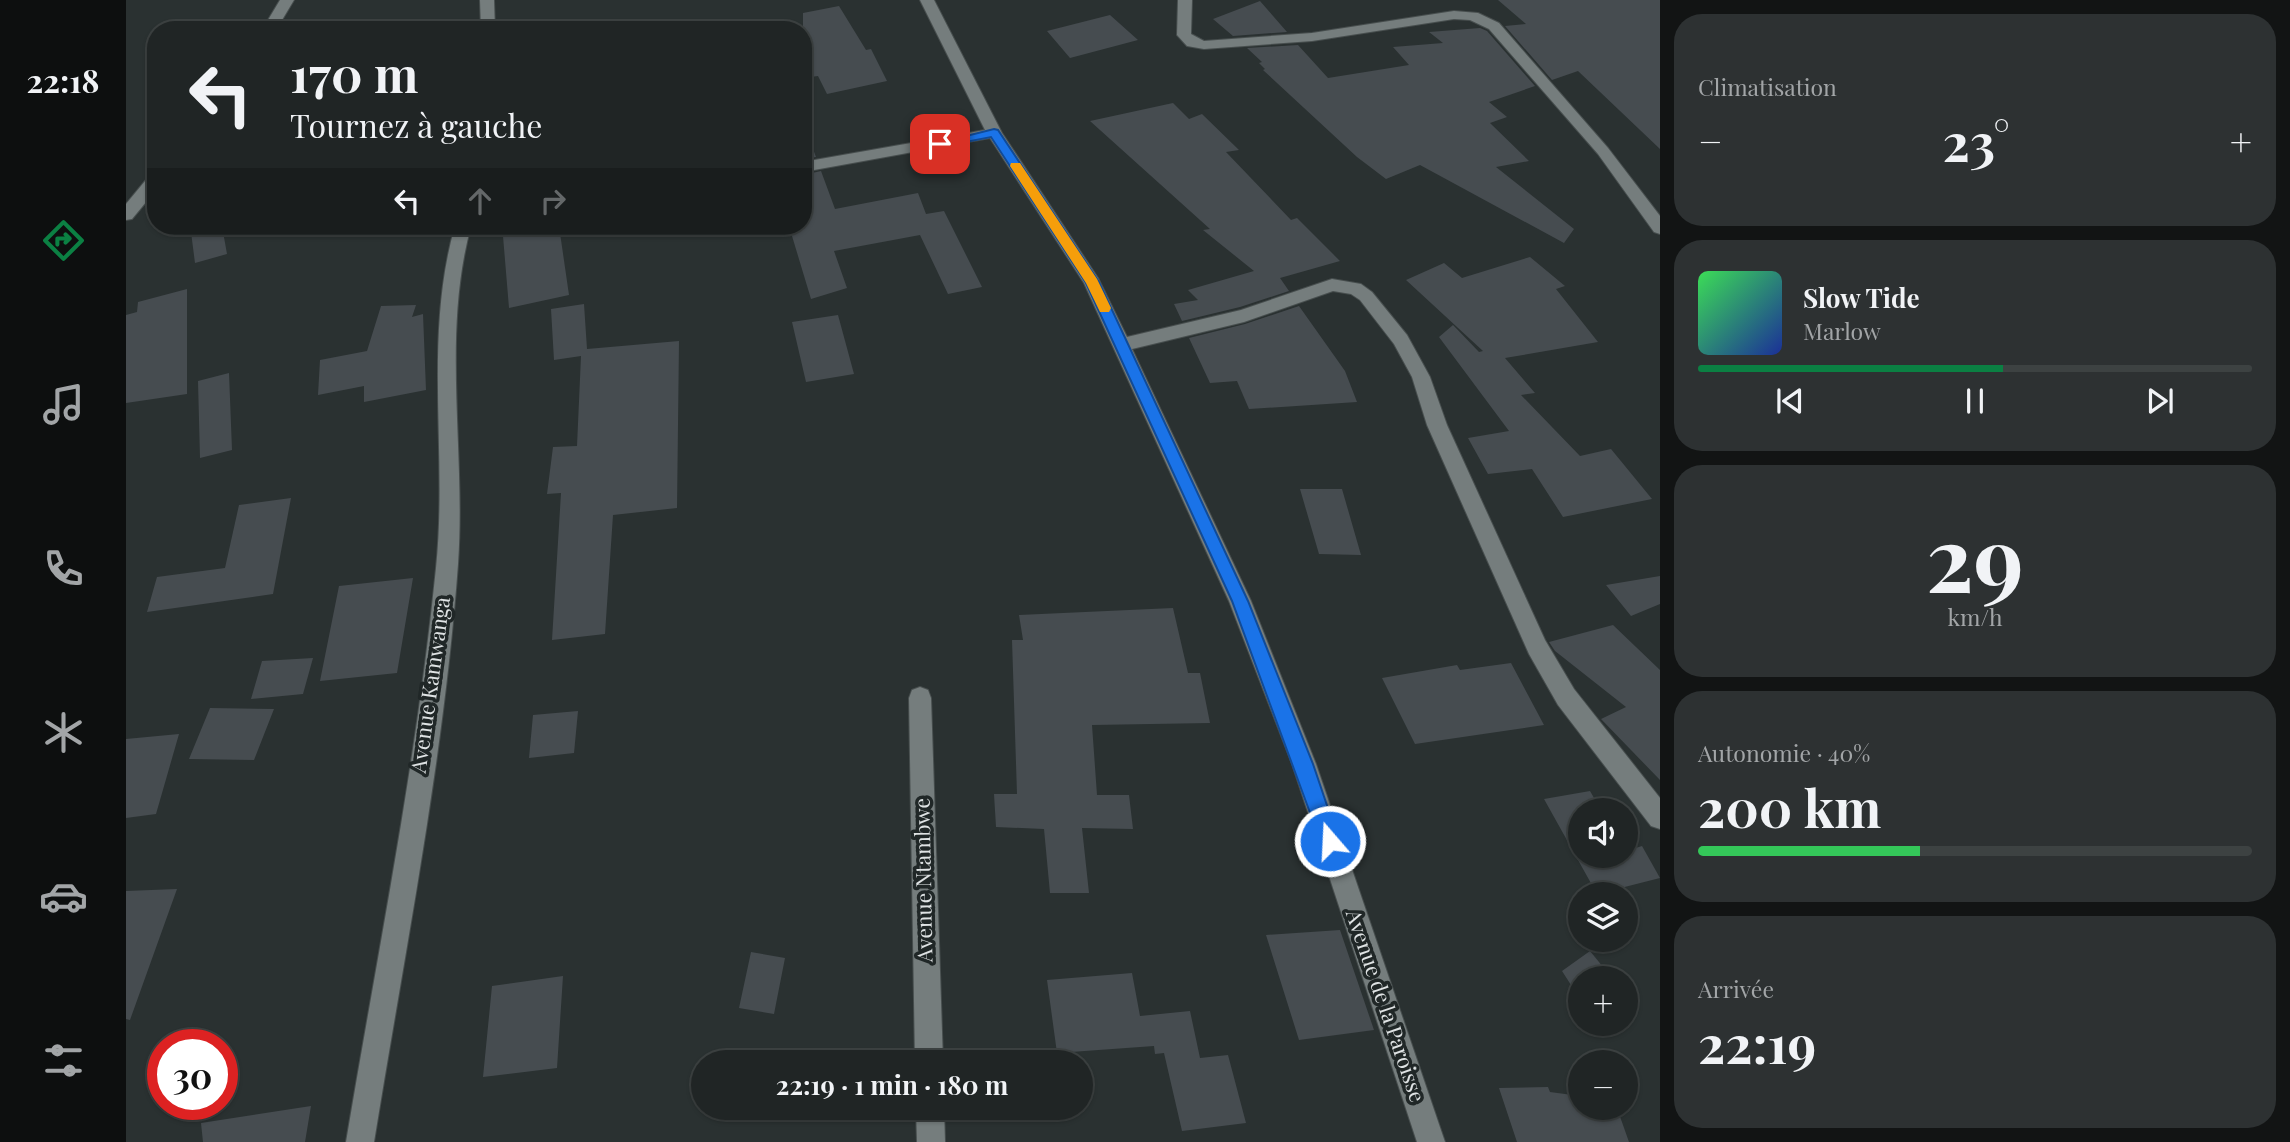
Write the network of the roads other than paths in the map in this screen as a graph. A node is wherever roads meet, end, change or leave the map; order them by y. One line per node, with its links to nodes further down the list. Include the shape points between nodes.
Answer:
1 (288, 0): 5 (street)
2 (487, 0): 6 (street)
3 (927, 0): 7 (street, Avenue de la Paroisse)
4 (1185, 0): 11 (street, via 1184,36 1204,46 1312,37 1454,15 1482,19 1494,26 1602,150)
5 (275, 21)
6 (488, 21)
7 (994, 133): 8 (street); 13 (street, Avenue de la Paroisse, via 1092,282)
8 (812, 165)
9 (147, 190): 10 (street)
10 (126, 215)
11 (1660, 228)
12 (461, 235): 18 (street, Avenue Kamwanga, via 448,307 452,508 447,567 429,715)
13 (1122, 345): 15 (street, via 1232,319 1332,285 1355,288 1366,296 1401,340 1421,377 1437,425 1537,647 1566,697); 20 (street, Avenue de la Paroisse, via 1240,601 1304,764)
14 (920, 698): 16 (street, Avenue Ntambwe)
15 (1660, 817)
16 (929, 1050)
17 (930, 1120): 19 (street)
18 (360, 1142)
19 (931, 1142)
20 (1431, 1142)

